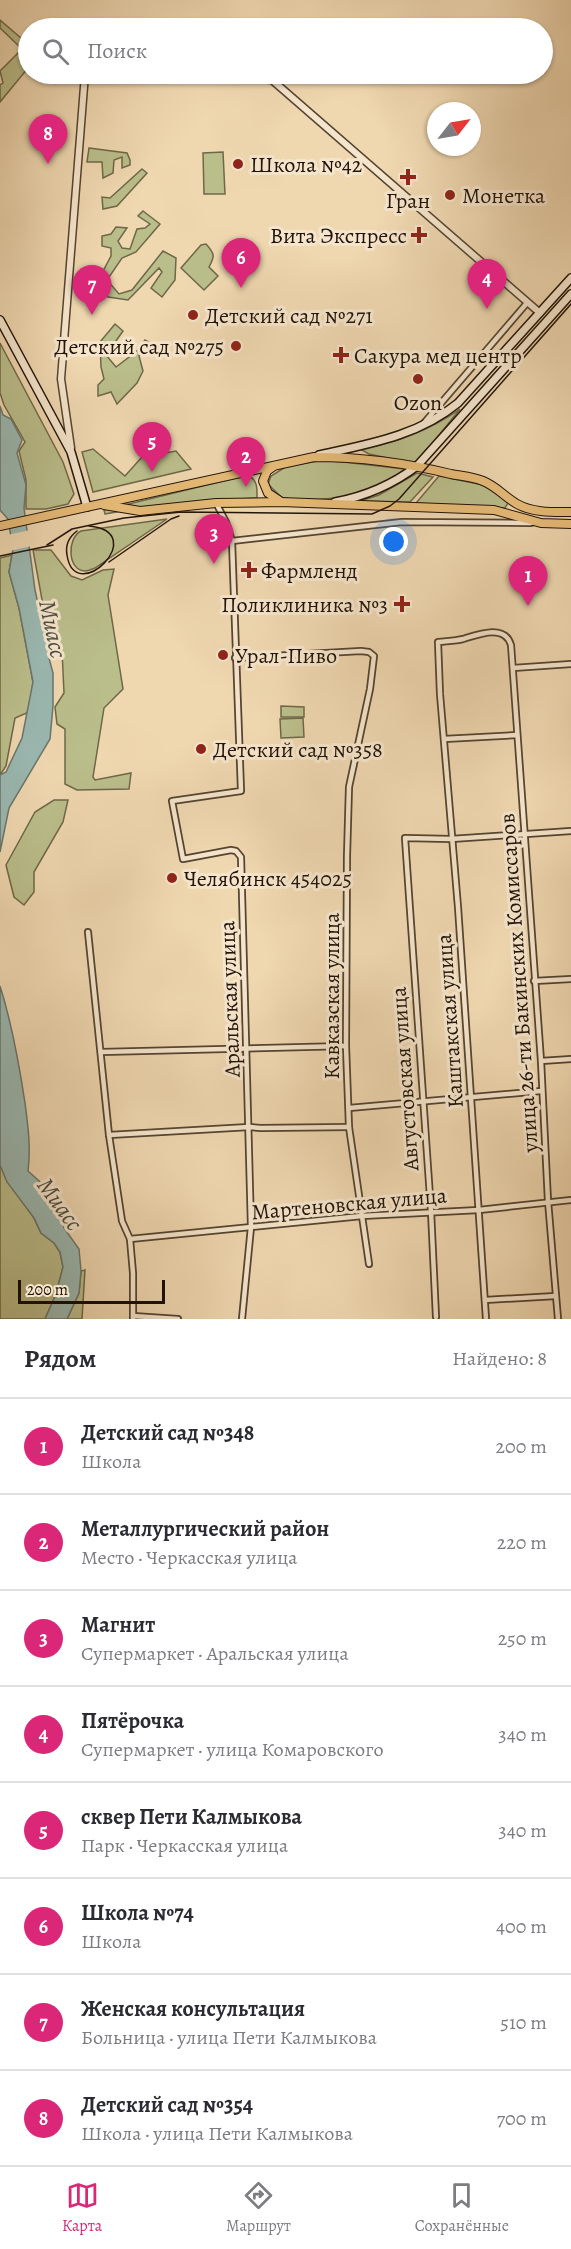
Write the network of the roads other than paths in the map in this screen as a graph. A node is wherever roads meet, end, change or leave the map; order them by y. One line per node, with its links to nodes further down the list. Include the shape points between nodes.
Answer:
1 (84, 84): 10 (street, via 60,379)
2 (277, 84): 5 (street)
3 (571, 278): 6 (main road)
4 (571, 294): 7 (main road)
5 (527, 303): 6 (street); 9 (street)
6 (540, 313): 7 (main road); 9 (main road, via 458,403)
7 (548, 320): 13 (main road)
8 (0, 321): 10 (main road)
9 (419, 429): 11 (main road)
10 (71, 452): 18 (main road)
11 (314, 456): 12 (main road); 13 (main road)
12 (278, 463): 14 (main road, via 267,471 263,481 268,493); 16 (main road)
13 (417, 466): 17 (main road, via 380,490); 19 (main road, via 482,481 526,508)
14 (281, 502): 15 (main road); 17 (main road)
15 (216, 503): 16 (main road, via 140,511); 23 (street, Аральская улица)
16 (99, 504): 18 (main road)
17 (321, 504): 20 (main road, via 494,510)
18 (87, 507): 22 (main road)
19 (571, 512)
20 (541, 523): 21 (main road); 23 (street, via 402,522)
21 (571, 524)
22 (0, 526)
23 (232, 541): 25 (street, Аральская улица)
24 (438, 642): 27 (street, улица 26-ти Бакинских Комиссаров, via 490,632 504,634 511,645); 29 (street, Каштакская улица)
25 (235, 658): 36 (street, Кавказская улица, via 361,651 374,656 349,787); 37 (street, Аральская улица, via 241,791 172,801 183,859 231,850 241,857)
26 (571, 664): 27 (street)
27 (513, 668): 28 (street, улица 26-ти Бакинских Комиссаров)
28 (517, 735): 29 (street); 31 (street, улица 26-ти Бакинских Комиссаров)
29 (444, 739): 32 (street, Каштакская улица)
30 (571, 831): 31 (street)
31 (525, 834): 32 (street); 35 (street, улица 26-ти Бакинских Комиссаров)
32 (451, 839): 42 (street, Каштакская улица); 43 (street, Августовская улица, via 405,838)
33 (88, 932): 38 (street)
34 (571, 979): 35 (street)
35 (534, 981): 40 (street, улица 26-ти Бакинских Комиссаров)
36 (346, 1046): 37 (street); 44 (street, Кавказская улица)
37 (247, 1049): 38 (street); 46 (street, Аральская улица)
38 (101, 1052): 47 (street)
39 (571, 1059): 40 (street)
40 (541, 1061): 41 (street, улица 26-ти Бакинских Комиссаров)
41 (541, 1091): 42 (street); 49 (street, улица 26-ти Бакинских Комиссаров)
42 (471, 1098): 43 (street); 50 (street, Каштакская улица)
43 (422, 1101): 44 (street); 51 (street, Августовская улица)
44 (349, 1108): 45 (street, Кавказская улица)
45 (349, 1126): 46 (street); 52 (street, Кавказская улица)
46 (249, 1127): 47 (street); 53 (street, Аральская улица)
47 (108, 1135): 54 (street, via 122,1221)
48 (571, 1200): 49 (street, Мартеновская улица)
49 (548, 1201): 50 (street, Мартеновская улица); 56 (street, улица 26-ти Бакинских Комиссаров)
50 (479, 1209): 51 (street, Мартеновская улица); 57 (street, Каштакская улица)
51 (431, 1211): 52 (street, Мартеновская улица); 58 (street, Августовская улица)
52 (362, 1216): 53 (street, Мартеновская улица); 55 (street, Кавказская улица)
53 (251, 1227): 54 (street, Мартеновская улица); 61 (street, Аральская улица)
54 (130, 1239): 59 (street)
55 (369, 1264)
56 (556, 1296): 57 (street); 63 (street, улица 26-ти Бакинских Комиссаров)
57 (485, 1300): 62 (street, Каштакская улица)
58 (436, 1317)
59 (133, 1318): 60 (street)
60 (178, 1319)
61 (242, 1319)
62 (486, 1319)
63 (558, 1319)

